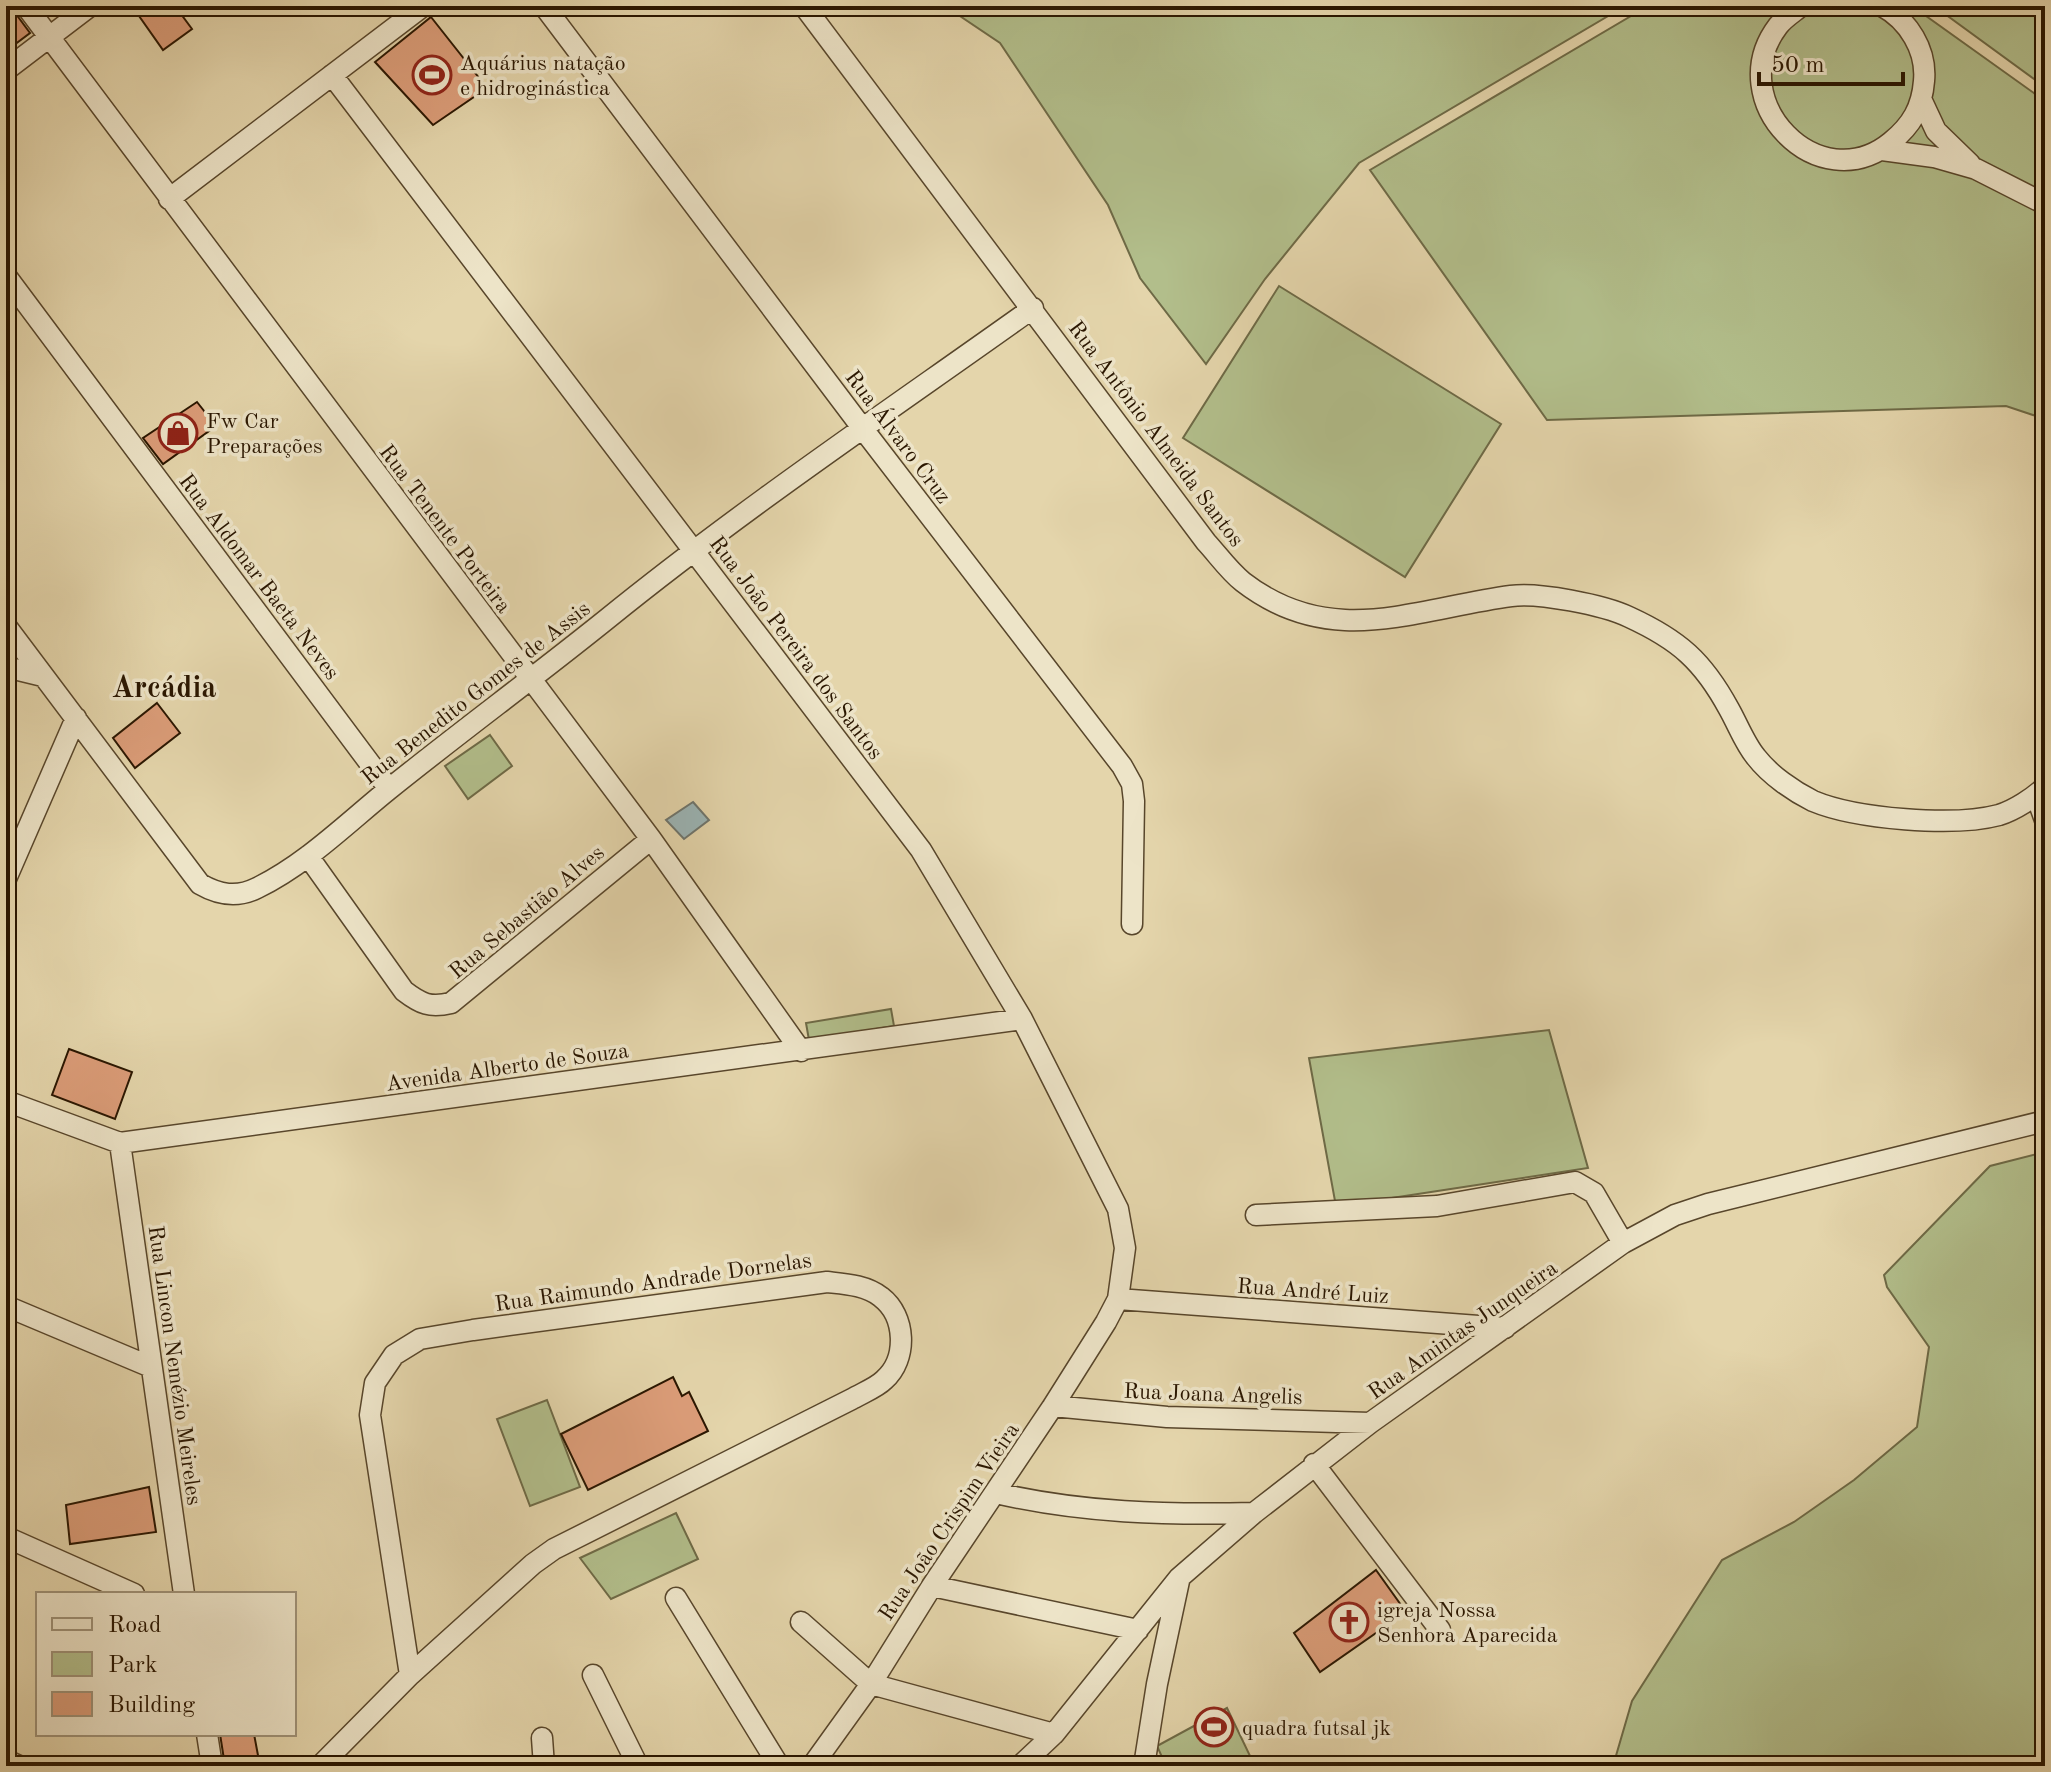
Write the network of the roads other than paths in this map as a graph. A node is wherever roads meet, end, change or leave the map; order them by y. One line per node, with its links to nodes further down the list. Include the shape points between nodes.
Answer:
1 (26, 6): 8 (street, Rua Tenente Porteira)
2 (90, 6): 8 (street)
3 (423, 6): 10 (street)
4 (544, 6): 18 (street, Rua Álvaro Cruz)
5 (804, 6): 17 (street, Rua Antônio Almeida Santos)
6 (1801, 6): 12 (street, via 1779,24 1763,53 1760,85 1770,116 1790,141 1819,156 1851,159)
7 (1882, 6): 11 (street, via 1896,13 1916,38 1925,69)
8 (50, 37): 9 (street); 14 (street, Rua Tenente Porteira)
9 (6, 70)
10 (332, 75): 14 (street); 19 (street, Rua João Pereira dos Santos)
11 (1922, 101): 12 (street, via 1907,130); 13 (street, via 1936,131)
12 (1882, 150): 13 (street)
13 (1976, 169): 15 (street)
14 (169, 199): 23 (street, Rua Tenente Porteira)
15 (2045, 204)
16 (6, 276): 25 (street, Rua Aldomar Baeta Neves)
17 (1033, 308): 18 (street, Rua Benedito Gomes de Assis); 26 (street, Rua Antônio Almeida Santos, via 1206,542 1240,580 1272,601 1356,622 1514,595 1556,598 1626,616 1696,658 1755,757 1814,801 1924,822 1968,821 2002,814)
18 (863, 429): 19 (street, Rua Benedito Gomes de Assis); 31 (street, Rua Álvaro Cruz, via 1132,784)
19 (694, 549): 23 (street, Rua Benedito Gomes de Assis); 32 (street, Rua João Pereira dos Santos, via 921,850)
20 (6, 626): 22 (street, Rua Benedito Gomes de Assis)
21 (6, 667): 22 (street)
22 (43, 676): 24 (street, Rua Benedito Gomes de Assis)
23 (530, 681): 25 (street, Rua Benedito Gomes de Assis); 28 (street, Rua Tenente Porteira)
24 (76, 718): 29 (street, Rua Benedito Gomes de Assis, via 200,884 234,895 255,889); 30 (street)
25 (389, 789): 29 (street, Rua Benedito Gomes de Assis)
26 (2040, 791): 27 (street)
27 (2045, 820)
28 (651, 839): 29 (street, Rua Sebastião Alves, via 451,1003 432,1007 404,991); 33 (street, Rua Tenente Porteira)
29 (308, 856)
30 (6, 879)
31 (1132, 924)
32 (1022, 1019): 33 (street, Avenida Alberto de Souza); 39 (street, Rua João Pereira dos Santos, via 1118,1209 1125,1248)
33 (801, 1051): 36 (street, Avenida Alberto de Souza)
34 (6, 1101): 36 (street, Avenida Alberto de Souza)
35 (2045, 1121): 38 (street, Rua Amintas Junqueira, via 1708,1204)
36 (120, 1143): 42 (street, Rua Lincon Nemézio Meireles)
37 (1256, 1215): 38 (street, via 1437,1206 1575,1182 1594,1193)
38 (1623, 1243): 41 (street, Rua Amintas Junqueira)
39 (1118, 1299): 41 (street, Rua André Luiz); 43 (street, Rua João Crispim Vieira)
40 (6, 1306): 42 (street)
41 (1505, 1328): 44 (street, Rua Amintas Junqueira)
42 (151, 1367): 52 (street, Rua Lincon Nemézio Meireles)
43 (1053, 1406): 44 (street, Rua Joana Angelis, via 1167,1417); 46 (street, Rua João Crispim Vieira)
44 (1370, 1423): 45 (street, Rua Amintas Junqueira)
45 (1314, 1464): 47 (street, Rua Amintas Junqueira); 56 (street)
46 (996, 1493): 47 (street, via 1121,1513); 50 (street, Rua João Crispim Vieira)
47 (1254, 1513): 49 (street, Rua Amintas Junqueira)
48 (6, 1537): 51 (street)
49 (1179, 1578): 55 (street, Rua Amintas Junqueira); 72 (street)
50 (932, 1586): 55 (street); 59 (street, Rua João Crispim Vieira)
51 (130, 1592)
52 (184, 1592)
53 (676, 1598): 69 (street)
54 (801, 1622): 59 (street)
55 (1138, 1630): 60 (street, Rua Amintas Junqueira)
56 (1440, 1630)
57 (410, 1675): 57 (street, Rua Raimundo Andrade Dornelas, via 370,1415 375,1383 394,1355 420,1339 460,1332 827,1282 855,1285 882,1297 898,1319 902,1344 885,1380 554,1549); 66 (street, Rua Raimundo Andrade Dornelas)
58 (593, 1675): 68 (street)
59 (871, 1684): 60 (street); 70 (street, Rua João Crispim Vieira)
60 (1054, 1734): 71 (street, Rua Amintas Junqueira)
61 (207, 1736): 65 (street)
62 (542, 1738): 67 (street)
63 (6, 1760): 64 (street)
64 (19, 1766)
65 (212, 1766)
66 (320, 1766)
67 (544, 1766)
68 (638, 1766)
69 (779, 1766)
70 (812, 1766)
71 (1020, 1766)
72 (1144, 1766)

